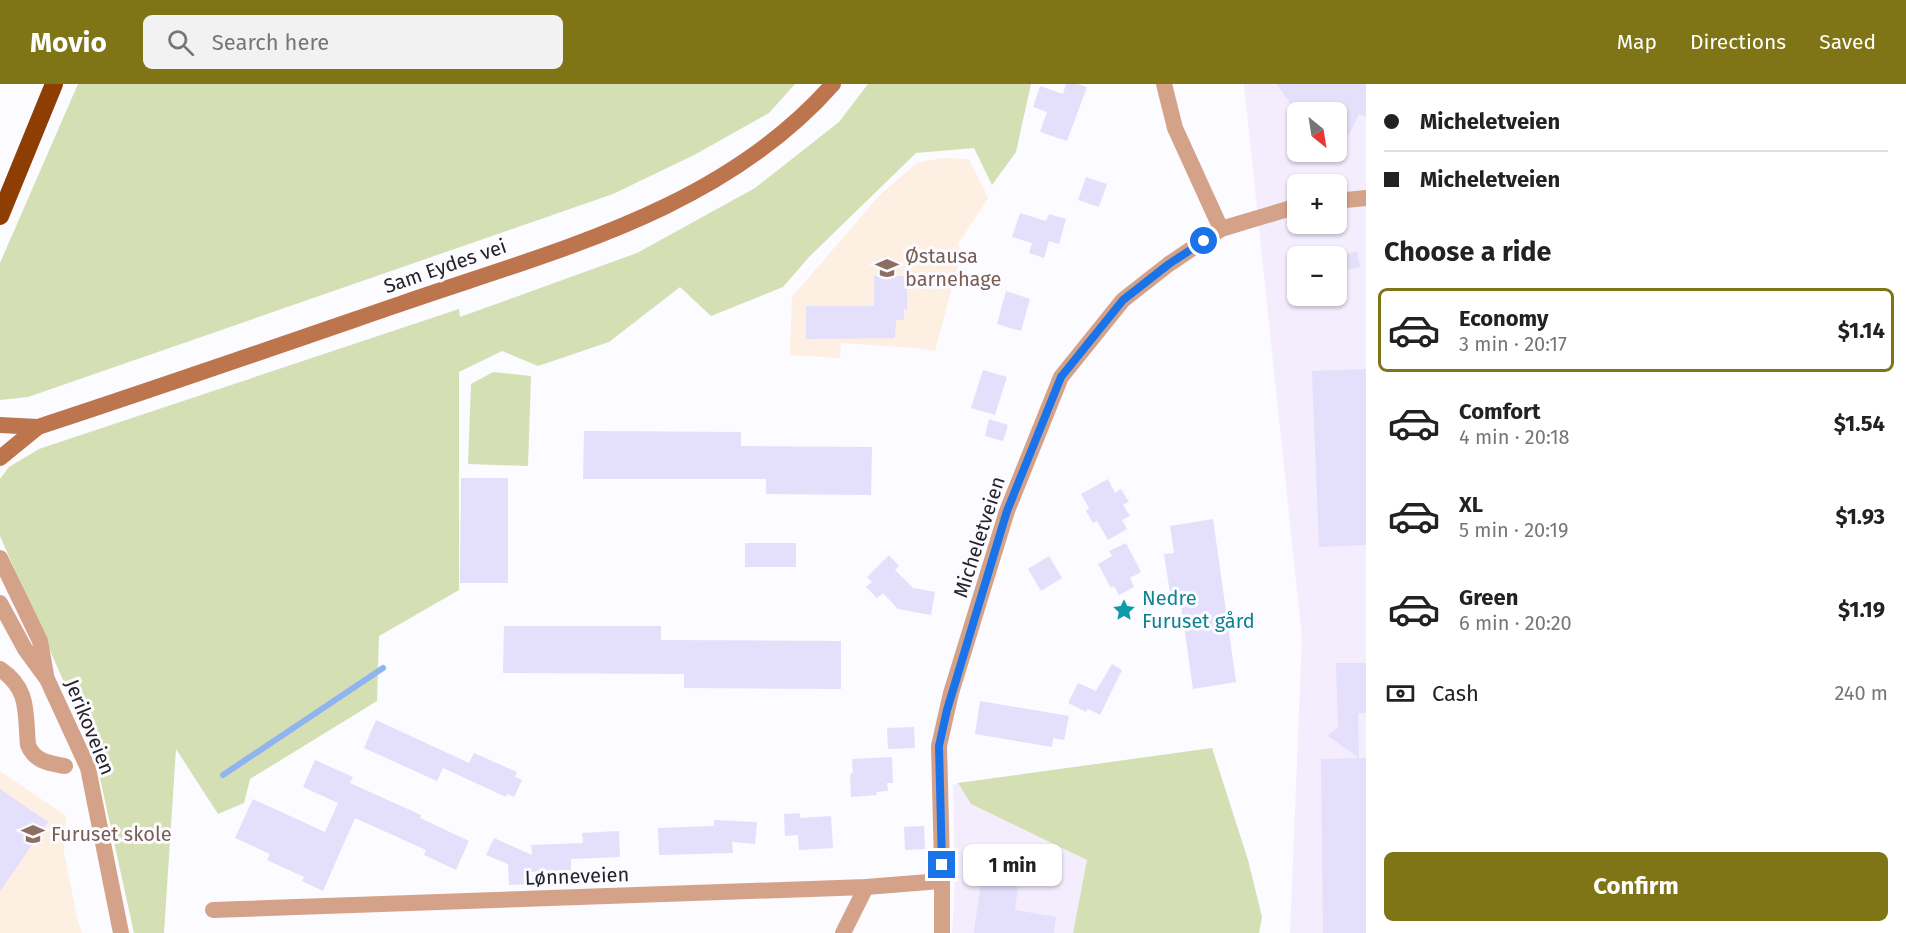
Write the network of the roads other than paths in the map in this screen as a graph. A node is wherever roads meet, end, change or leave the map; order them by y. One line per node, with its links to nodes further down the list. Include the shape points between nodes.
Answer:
1 (54, 84): 7 (highway)
2 (833, 84): 10 (main road, Sam Eydes vei, via 766,148 731,172 658,211 564,248)
3 (1164, 84): 8 (street, via 1175,128)
4 (1366, 198): 5 (street)
5 (1347, 200)
6 (1287, 209): 8 (street, Micheletveien)
7 (0, 216)
8 (1221, 229): 17 (street, Micheletveien, via 1123,300 1061,377 1007,511 947,710 939,746)
9 (0, 425): 10 (main road, Sam Eydes vei)
10 (38, 427): 11 (main road, Sam Eydes vei)
11 (0, 458)
12 (0, 558): 15 (street, Jerikoveien, via 40,641)
13 (0, 603): 15 (street, Jerikoveien)
14 (0, 669): 16 (street, via 22,691 30,751 45,763)
15 (47, 679): 20 (street, Jerikoveien, via 88,768)
16 (65, 766)
17 (941, 881): 18 (street, Lønneveien); 22 (street, Micheletveien)
18 (866, 887): 19 (street, Lønneveien); 21 (street)
19 (213, 910)
20 (121, 933)
21 (843, 933)
22 (942, 933)

